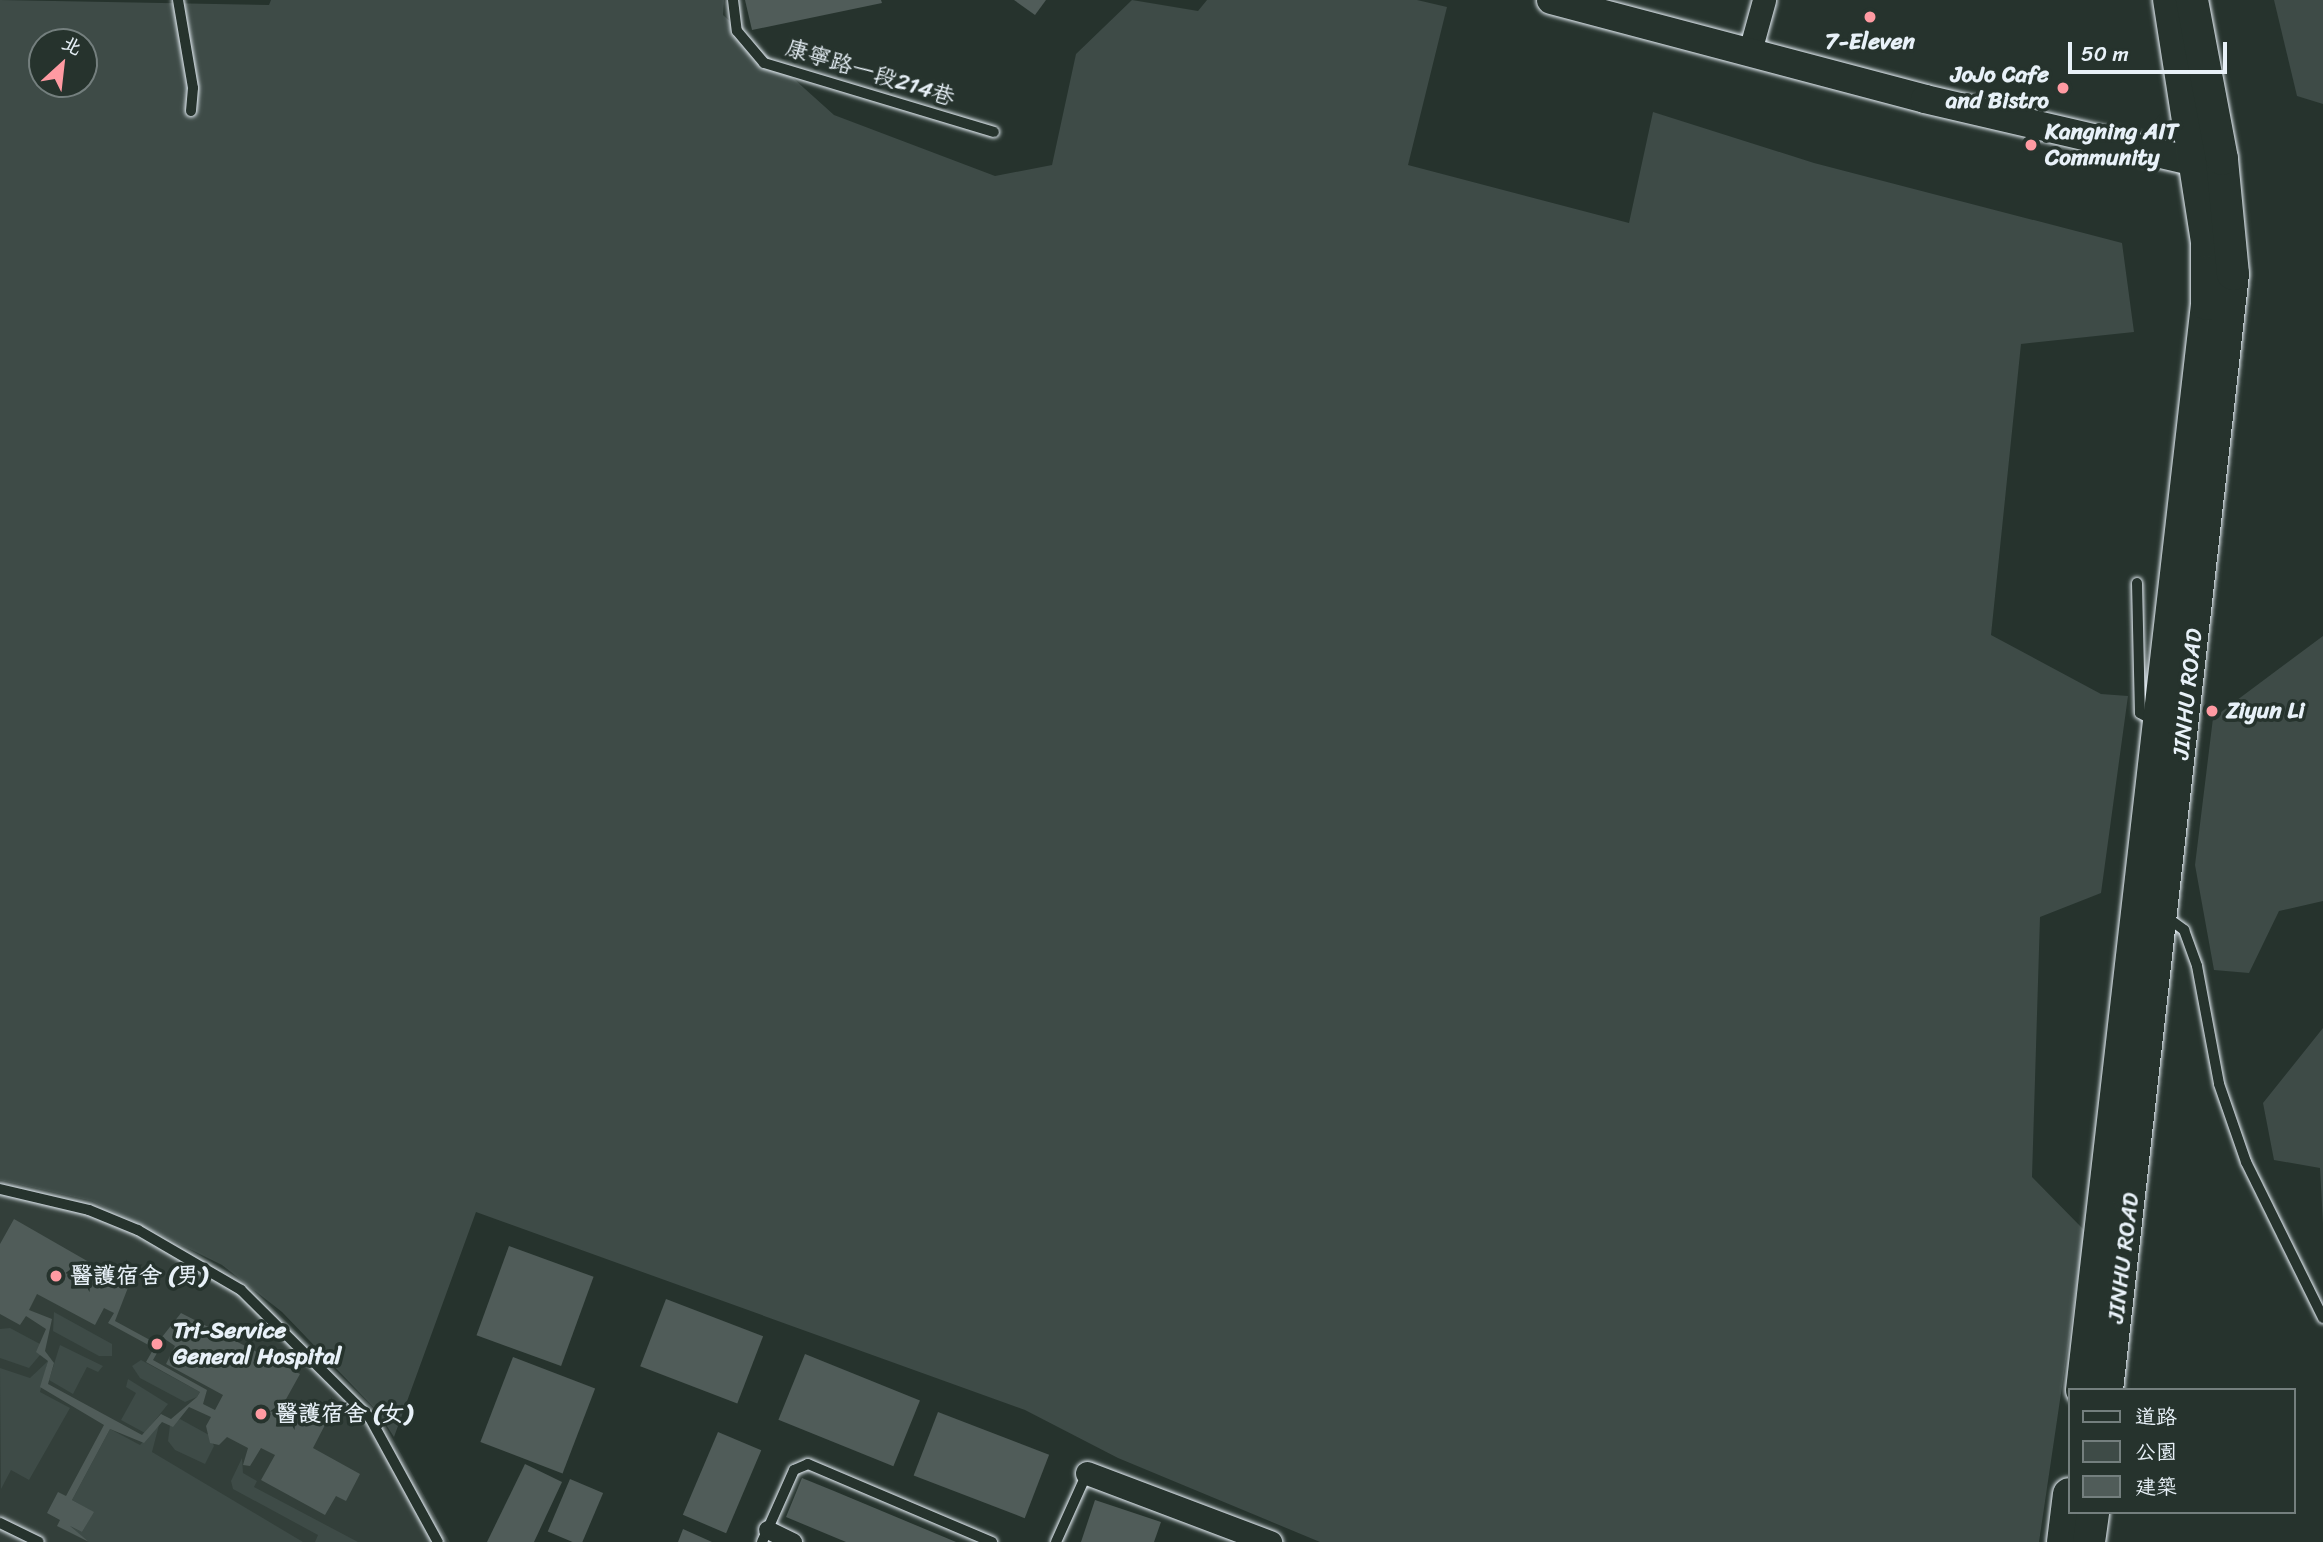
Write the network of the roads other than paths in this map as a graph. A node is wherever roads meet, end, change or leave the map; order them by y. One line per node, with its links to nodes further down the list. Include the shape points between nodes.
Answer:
1 (178, 0): 8 (lane, via 193,88)
2 (733, 0): 9 (lane, 康寧路一段214巷, via 737,31 764,64)
3 (1551, 0): 7 (street)
4 (1764, 0): 7 (street)
5 (2169, 0): 10 (main road, JINHU ROAD)
6 (2192, 0): 10 (main road, JINHU ROAD)
7 (1750, 51): 10 (street, via 1925,99)
8 (191, 111)
9 (994, 132)
10 (2209, 160): 12 (main road, JINHU ROAD, via 2207,304); 13 (main road, JINHU ROAD, via 2233,274)
11 (2137, 583): 12 (lane, via 2140,713)
12 (2162, 724): 13 (main road, JINHU ROAD)
13 (2152, 915): 15 (lane, via 2184,930 2197,966 2219,1084 2246,1162); 16 (main road, JINHU ROAD); 17 (main road, JINHU ROAD)
14 (0, 1189): 24 (lane, via 89,1210 138,1230 242,1290 370,1418)
15 (2323, 1318)
16 (2082, 1388)
17 (2107, 1388)
18 (1087, 1473): 27 (lane); 28 (street)
19 (2068, 1502): 29 (main road)
20 (2093, 1514): 30 (main road)
21 (0, 1523): 23 (lane)
22 (765, 1536): 25 (street); 26 (lane, via 794,1469 808,1464)
23 (39, 1542)
24 (438, 1542)
25 (793, 1542)
26 (992, 1542)
27 (1056, 1542)
28 (1270, 1542)
29 (2063, 1542)
30 (2089, 1542)

